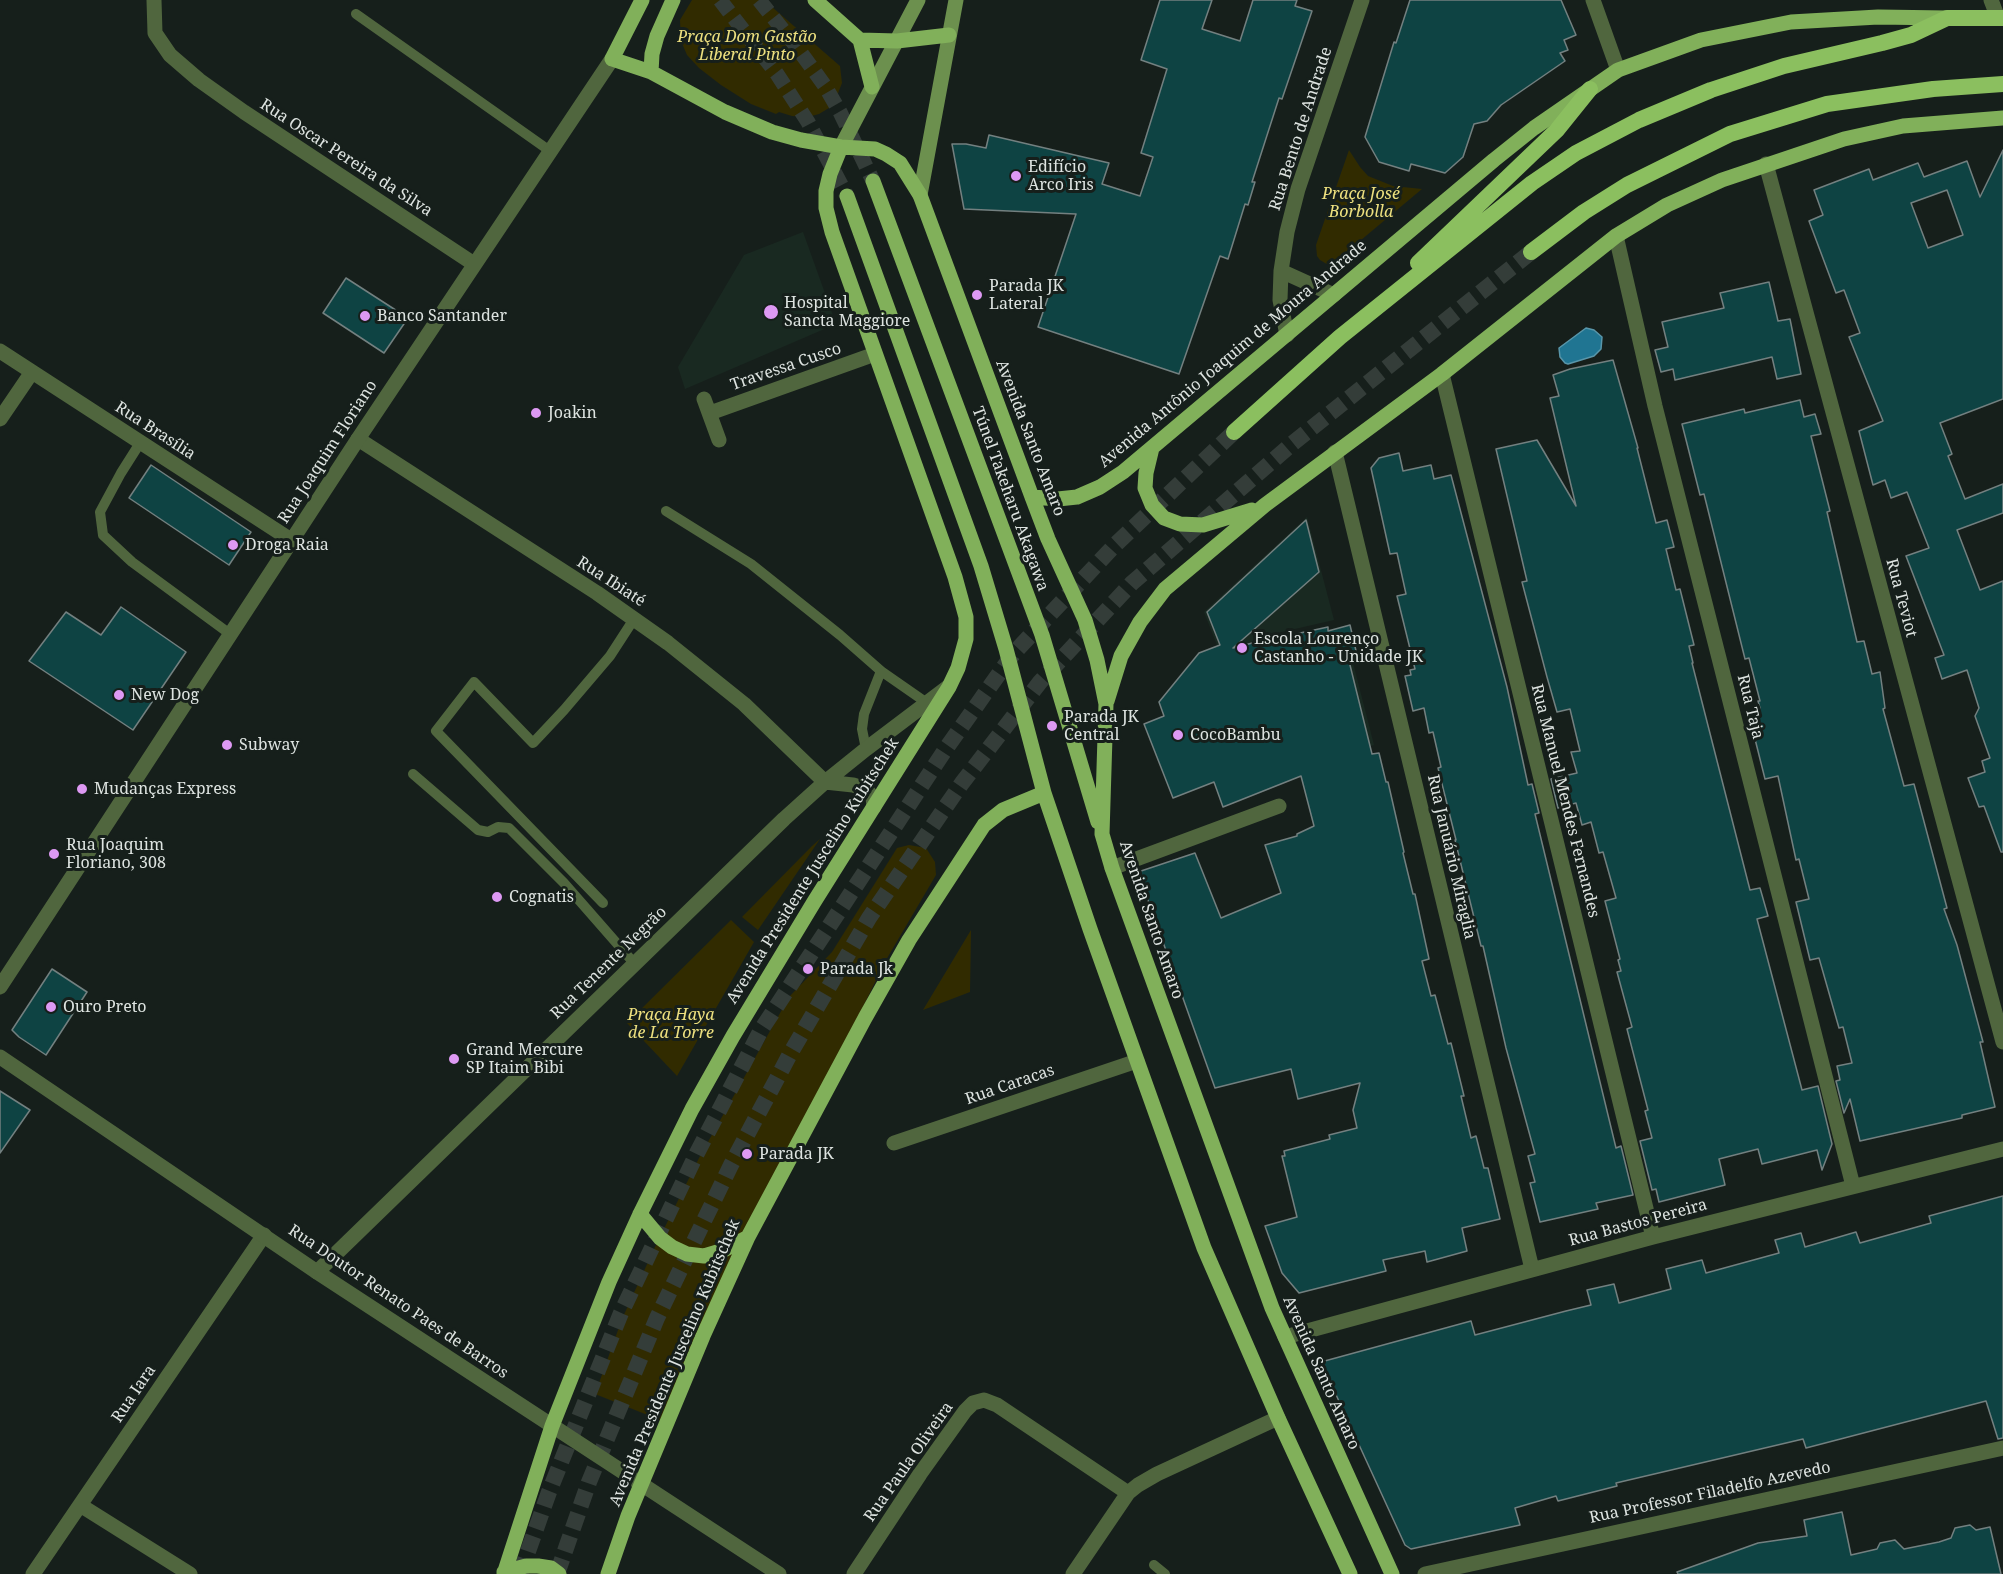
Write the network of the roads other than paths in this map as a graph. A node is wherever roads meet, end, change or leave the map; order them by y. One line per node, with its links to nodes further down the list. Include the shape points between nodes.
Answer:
1 (154, 0): 31 (street, Rua Oscar Pereira da Silva, via 155,33 170,55 199,80)
2 (642, 0): 16 (main road)
3 (673, 0): 18 (main road, via 657,36)
4 (815, 0): 14 (main road)
5 (918, 0): 15 (main road)
6 (956, 0): 13 (main road)
7 (1362, 0): 32 (street, Rua Bento de Andrade, via 1298,189)
8 (1593, 0): 17 (street)
9 (1991, 0): 12 (street)
10 (356, 14): 24 (lane)
11 (1947, 18): 12 (highway, Avenida Antônio Joaquim de Moura Andrade); 17 (main road, Avenida Antônio Joaquim de Moura Andrade, via 1791,22 1701,39); 35 (highway, via 1882,43 1784,66 1712,90 1639,120 1576,153 1532,183)
12 (2000, 18)
13 (949, 35): 15 (main road); 27 (main road)
14 (860, 40): 15 (main road); 20 (main road)
15 (897, 41): 20 (main road)
16 (612, 59): 18 (main road); 24 (street, Rua Joaquim Floriano)
17 (1618, 70): 21 (main road, Avenida Antônio Joaquim de Moura Andrade)
18 (651, 72): 23 (main road, via 772,132)
19 (2003, 84): 30 (highway, via 1827,104 1730,134 1627,184)
20 (872, 87): 23 (main road)
21 (1590, 89): 33 (main road, Avenida Antônio Joaquim de Moura Andrade, via 1494,160); 35 (highway, via 1557,130)
22 (2003, 118): 25 (main road, via 1903,126 1844,139)
23 (841, 147): 27 (main road, via 875,149 886,154 900,163); 37 (main road, via 825,191 826,208)
24 (550, 151): 31 (street, Rua Joaquim Floriano)
25 (1766, 164): 29 (main road, via 1667,205); 68 (street, Rua Teviot)
26 (873, 181): 63 (main road, Túnel Takeharu Akagawa, via 1042,635)
27 (920, 195): 47 (main road, Avenida Santo Amaro)
28 (847, 196): 60 (main road, via 981,566)
29 (1616, 236): 39 (main road); 73 (street, Rua Taja, via 1655,406)
30 (1532, 252)
31 (474, 264): 42 (street, Rua Joaquim Floriano)
32 (1281, 271): 33 (street); 34 (street, Rua Bento de Andrade, via 1280,300)
33 (1334, 295): 34 (main road, Avenida Antônio Joaquim de Moura Andrade)
34 (1287, 335): 45 (main road, Avenida Antônio Joaquim de Moura Andrade)
35 (1340, 338): 41 (highway)
36 (0, 351): 38 (street, Rua Brasília)
37 (875, 354): 43 (street, Travessa Cusco, via 707,406); 54 (main road, Avenida Presidente Juscelino Kubitschek, via 966,617 966,639)
38 (32, 372): 40 (street); 44 (street, Rua Brasília)
39 (1442, 374): 46 (main road); 77 (street, Rua Manuel Mendes Fernandes)
40 (0, 419)
41 (1234, 432)
42 (357, 439): 50 (street, Rua Joaquim Floriano); 51 (street, Rua Ibiaté)
43 (719, 440)
44 (140, 443): 50 (street, Rua Brasília); 52 (lane, via 100,512 103,535 132,562)
45 (1152, 448): 47 (main road, Avenida Antônio Joaquim de Moura Andrade, via 1100,488 1077,497); 48 (main road, via 1145,488 1164,518 1180,524 1203,525)
46 (1335, 452): 48 (main road); 78 (street, Rua Januário Miraglia)
47 (1032, 497): 56 (main road, Avenida Santo Amaro, via 1085,620)
48 (1265, 505): 56 (main road, via 1165,590 1140,622 1121,656)
49 (666, 511): 53 (lane, via 752,564)
50 (291, 540): 52 (street, Rua Joaquim Floriano)
51 (634, 619): 59 (street, Rua Ibiaté, via 744,704); 65 (lane, via 610,656 533,743 474,682 436,731)
52 (230, 634): 67 (street, Rua Joaquim Floriano)
53 (881, 671): 55 (lane); 57 (lane, via 863,721)
54 (949, 687): 55 (street, Rua Tenente Negrão); 62 (main road, Avenida Presidente Juscelino Kubitschek)
55 (927, 703): 57 (street, Rua Tenente Negrão)
56 (1106, 704): 63 (main road, Avenida Santo Amaro)
57 (866, 749): 59 (street, Rua Tenente Negrão)
58 (413, 774): 66 (lane, via 478,830 509,828)
59 (825, 782): 62 (street, via 866,789); 66 (street, Rua Tenente Negrão)
60 (1044, 793): 70 (main road); 76 (main road, Avenida Presidente Juscelino Kubitschek, via 1003,810 984,825 968,848 909,940)
61 (1279, 806): 64 (street)
62 (874, 807): 74 (main road, Avenida Presidente Juscelino Kubitschek, via 733,1036)
63 (1102, 834): 64 (main road, Avenida Santo Amaro)
64 (1112, 868): 80 (main road, Avenida Santo Amaro)
65 (603, 903)
66 (634, 963): 79 (street, Rua Tenente Negrão)
67 (0, 987)
68 (2003, 1042)
69 (0, 1057): 75 (street, Rua Doutor Renato Paes de Barros)
70 (1137, 1061): 71 (street, Rua Caracas); 81 (main road, via 1204,1248)
71 (894, 1143)
72 (2003, 1149): 73 (street, Rua Bastos Pereira)
73 (1853, 1186): 77 (street, Rua Bastos Pereira)
74 (640, 1214): 76 (main road, via 660,1238 687,1254 704,1256); 82 (main road, Avenida Presidente Juscelino Kubitschek)
75 (264, 1235): 79 (street, Rua Doutor Renato Paes de Barros); 86 (street, Rua Iara)
76 (748, 1237): 84 (main road, Avenida Presidente Juscelino Kubitschek)
77 (1653, 1237): 78 (street, Rua Bastos Pereira)
78 (1532, 1269): 80 (street, Rua Bastos Pereira)
79 (317, 1272): 82 (street, Rua Doutor Renato Paes de Barros)
80 (1284, 1336): 98 (main road, Avenida Santo Amaro)
81 (1278, 1418): 85 (street, via 1156,1474); 97 (main road)
82 (552, 1426): 84 (street, Rua Doutor Renato Paes de Barros); 89 (main road, Avenida Presidente Juscelino Kubitschek)
83 (2003, 1448): 99 (street, Rua Professor Filadelfo Azevedo)
84 (642, 1485): 93 (main road, Avenida Presidente Juscelino Kubitschek); 94 (street, Rua Doutor Renato Paes de Barros)
85 (1128, 1493): 88 (street, Rua Paula Oliveira, via 997,1405 984,1400 973,1403 920,1474); 95 (street)
86 (80, 1504): 90 (street, Rua Iara); 91 (street)
87 (1154, 1565): 96 (lane)
88 (860, 1572)
89 (504, 1573): 92 (main road, via 538,1566)
90 (33, 1574)
91 (190, 1574)
92 (559, 1574)
93 (608, 1574)
94 (779, 1574)
95 (1073, 1574)
96 (1165, 1574)
97 (1350, 1574)
98 (1392, 1574)
99 (1425, 1574)

